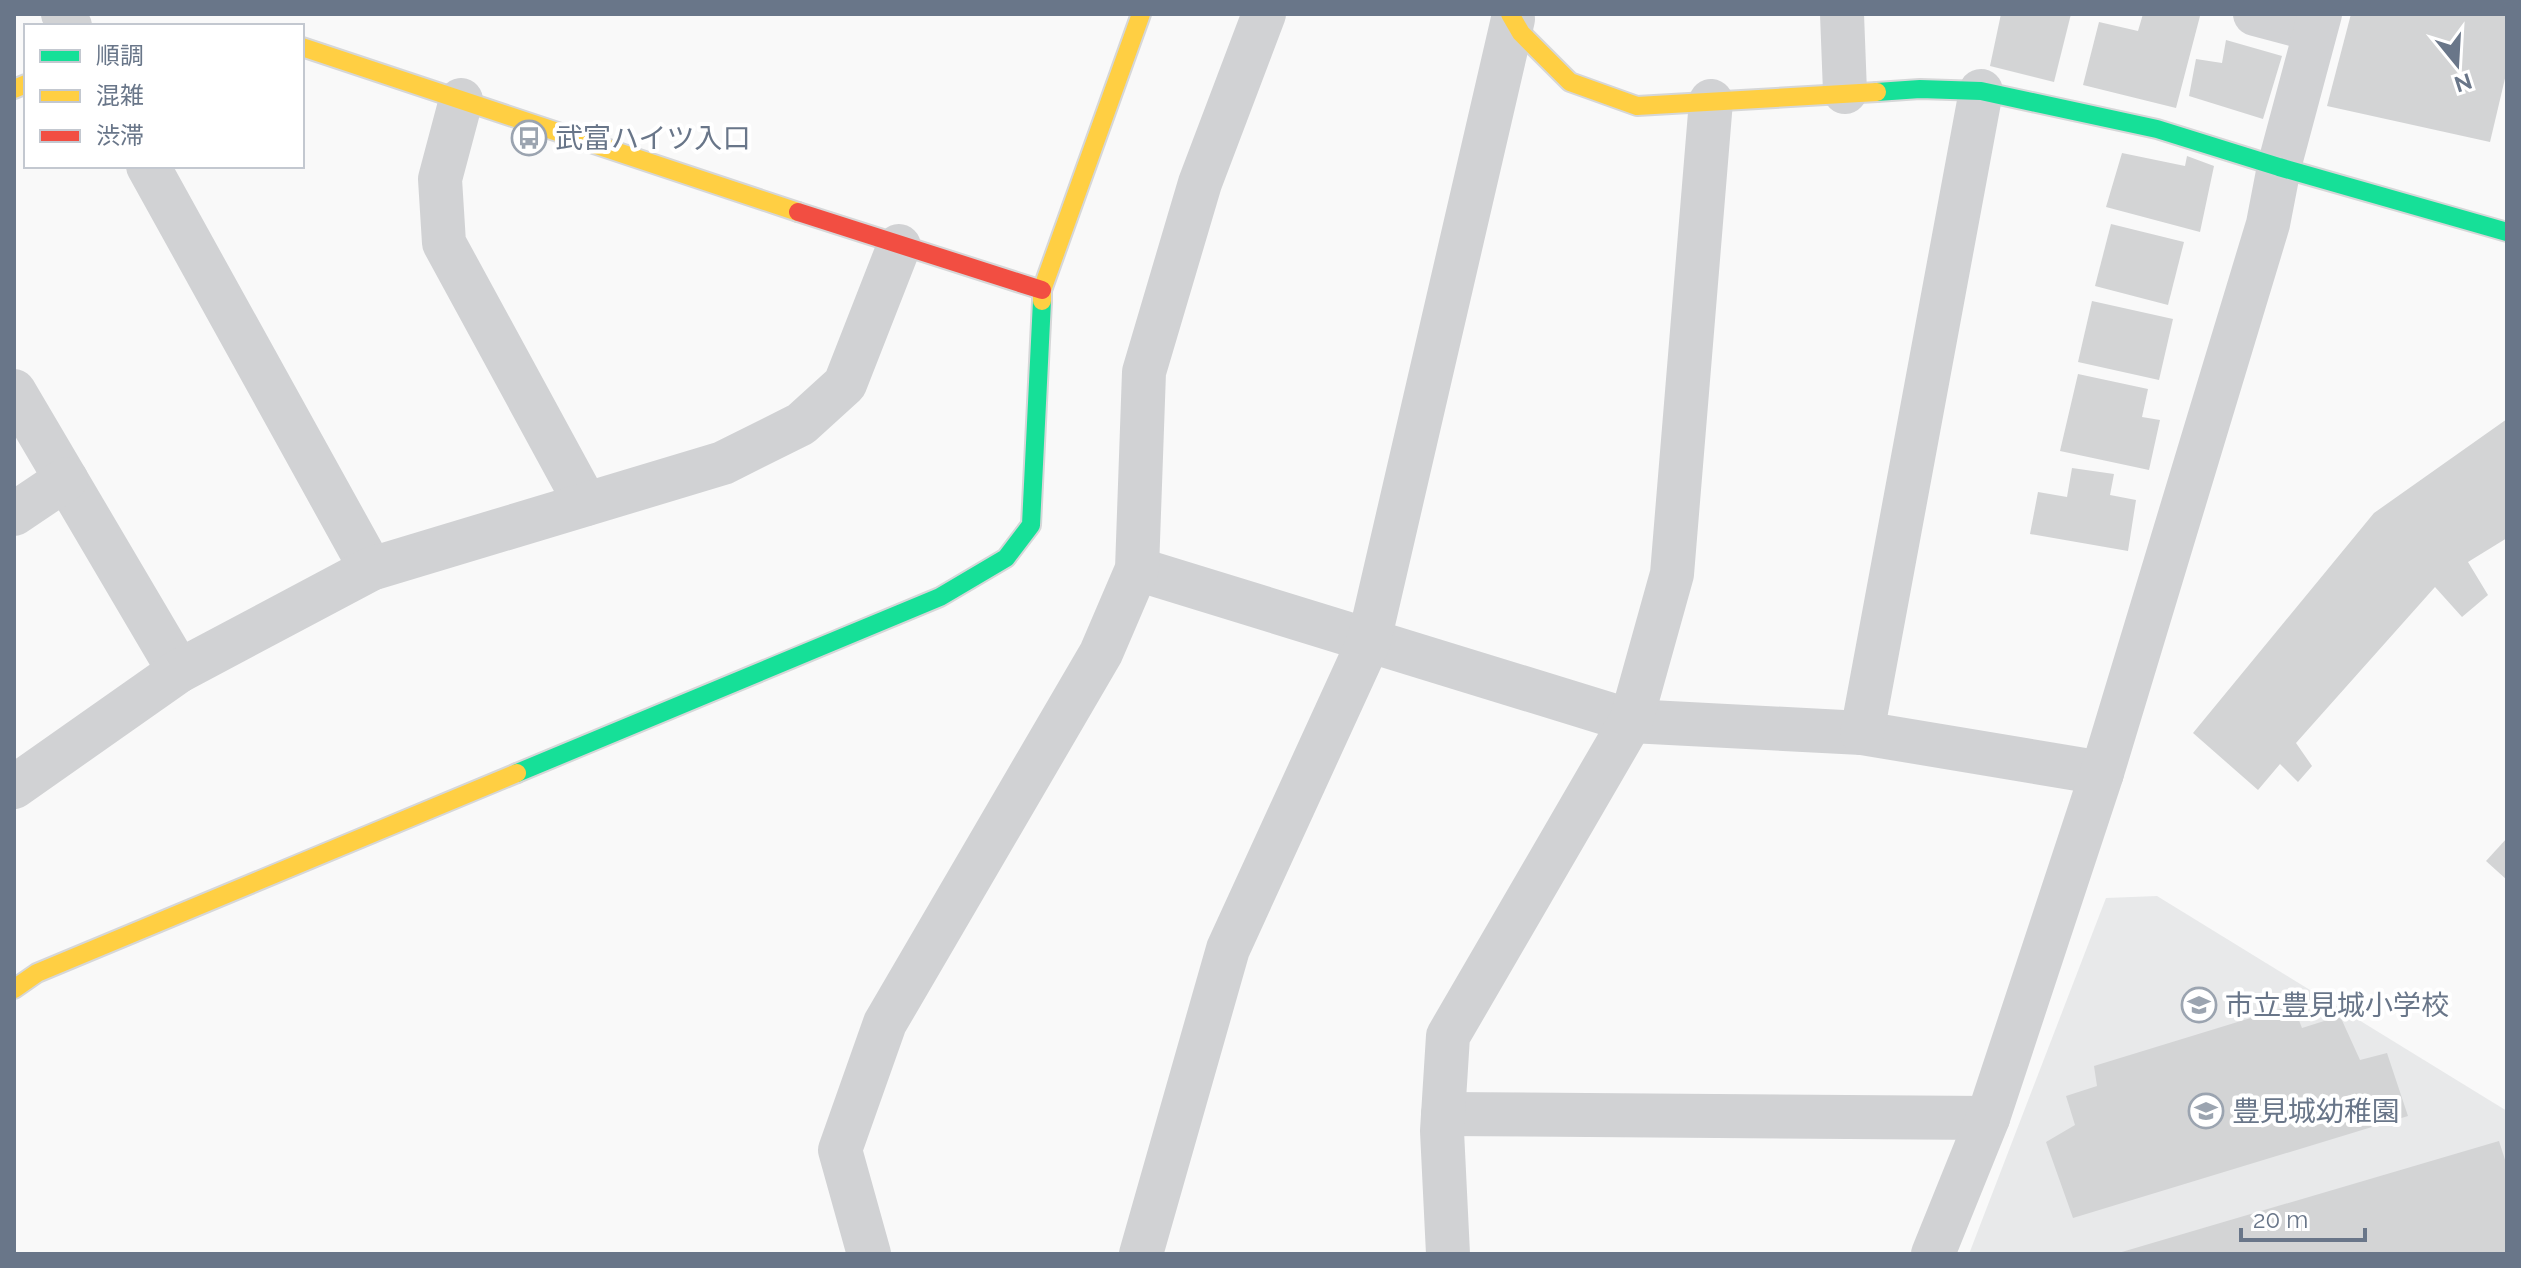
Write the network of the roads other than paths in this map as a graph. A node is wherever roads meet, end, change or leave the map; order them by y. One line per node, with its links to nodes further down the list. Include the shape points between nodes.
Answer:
1 (1141, 14): 16 (street)
2 (1264, 14): 22 (street, via 1200,183 1144,372)
3 (1842, 14): 9 (street)
4 (2255, 14): 6 (street)
5 (1511, 16): 11 (street, via 1570,82 1637,106); 23 (street)
6 (2317, 22): 12 (street)
7 (304, 48): 10 (street)
8 (1981, 91): 9 (street); 12 (street, via 2157,129); 26 (street)
9 (1845, 92): 11 (street)
10 (461, 100): 15 (street); 19 (street, via 440,179 444,243)
11 (1711, 101): 25 (street, via 1672,574)
12 (2279, 167): 14 (street); 27 (street, via 2268,224)
13 (149, 168): 21 (street)
14 (2507, 232)
15 (899, 246): 16 (street); 19 (street, via 845,384 801,424 723,463)
16 (1042, 290): 29 (street, via 1031,525 1006,558 940,597 37,973)
17 (14, 391): 18 (street)
18 (66, 479): 20 (street); 24 (street)
19 (586, 504): 21 (street)
20 (14, 514)
21 (371, 569): 24 (street)
22 (1137, 569): 23 (street); 32 (street, via 1101,653 885,1023 840,1150)
23 (1369, 641): 25 (street); 33 (street, via 1228,949)
24 (179, 671): 28 (street)
25 (1631, 721): 26 (street); 30 (street, via 1448,1036)
26 (1862, 733): 27 (street)
27 (2102, 773): 31 (street)
28 (14, 787)
29 (14, 989)
30 (1443, 1114): 31 (street); 34 (street)
31 (1988, 1118): 35 (street)
32 (869, 1254)
33 (1141, 1254)
34 (1448, 1254)
35 (1933, 1254)

